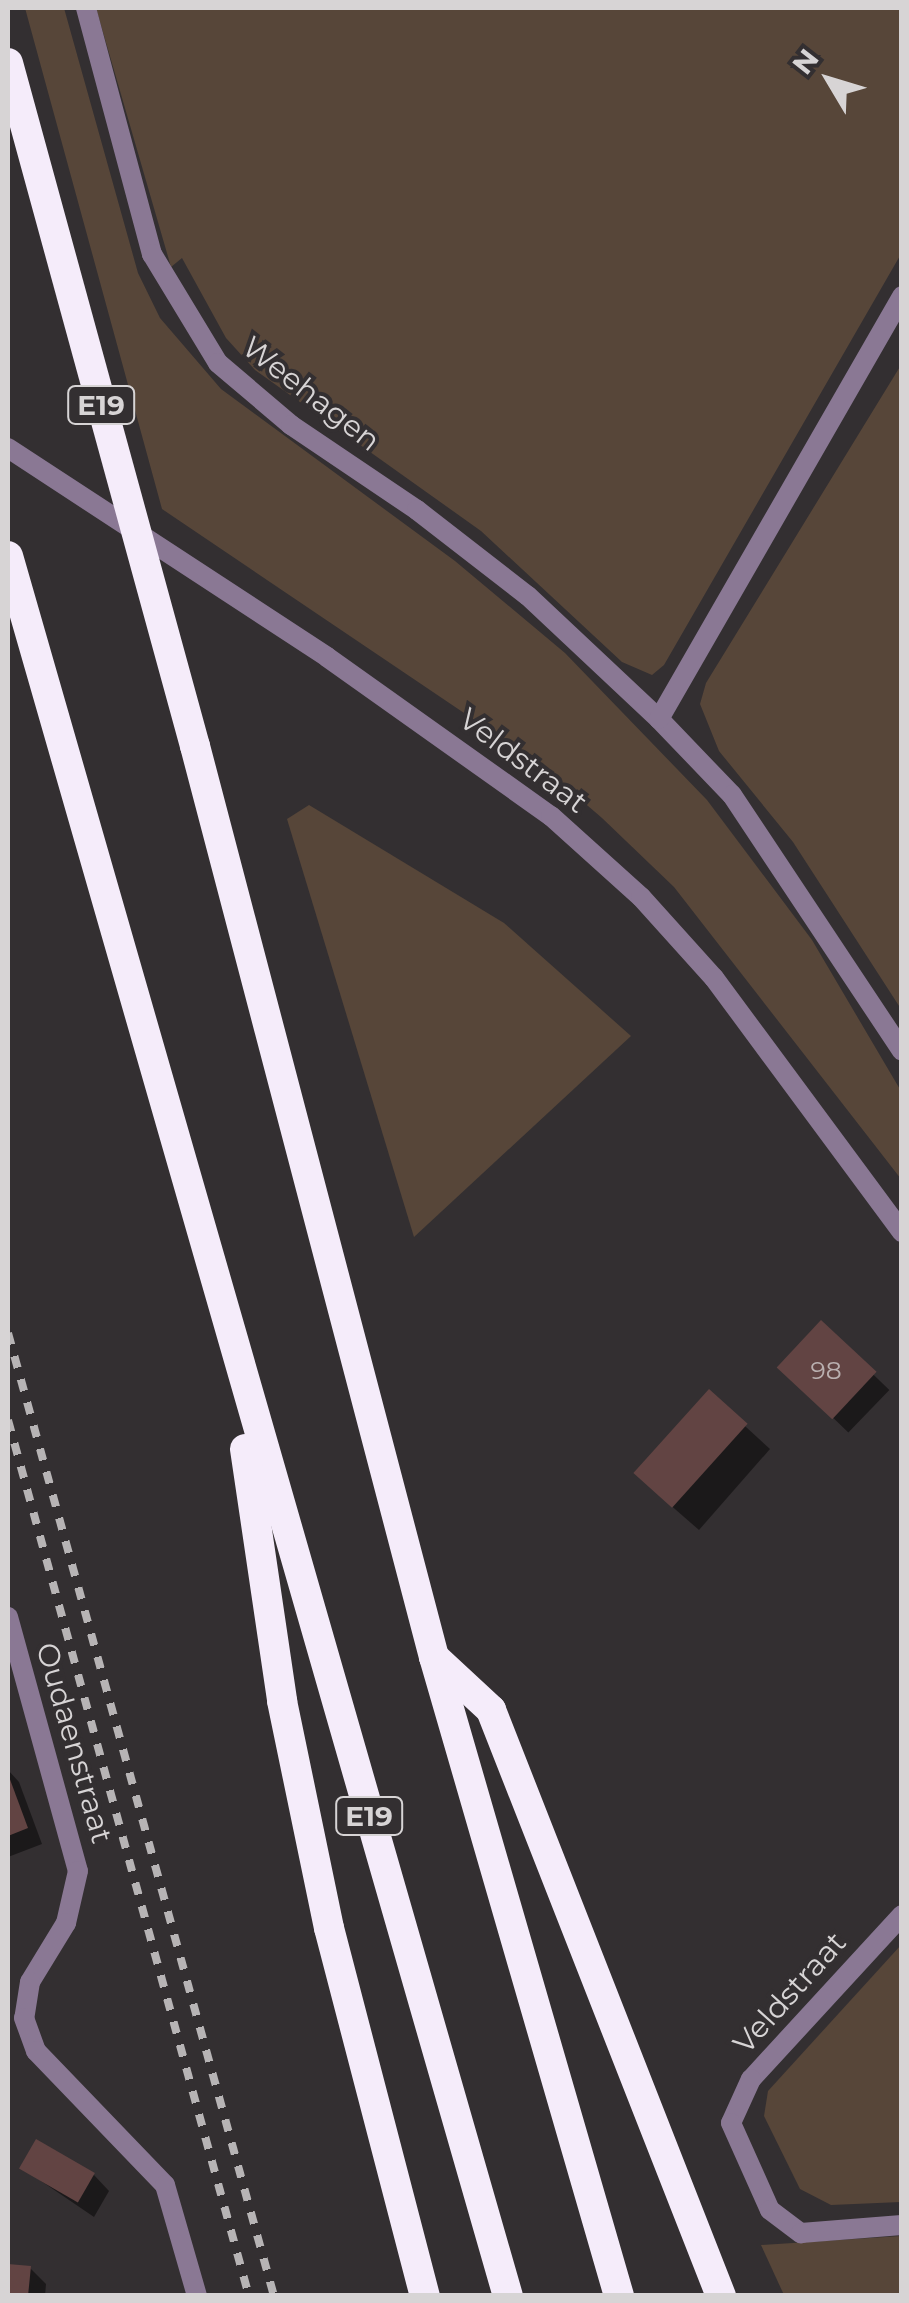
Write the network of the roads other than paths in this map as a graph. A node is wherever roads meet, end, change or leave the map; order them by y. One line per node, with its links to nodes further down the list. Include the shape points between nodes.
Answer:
1 (86, 8): 6 (street, Weehagen, via 152,254 218,363 292,425 528,596)
2 (8, 63): 11 (highway, E19, via 196,746)
3 (902, 296): 6 (street)
4 (8, 448): 8 (street, Veldstraat, via 496,773 641,896 714,978)
5 (8, 556): 9 (highway, E19)
6 (659, 719): 7 (street, Weehagen, via 732,795)
7 (902, 1051)
8 (902, 1232)
9 (229, 1338): 15 (highway, via 282,1701 333,1945); 16 (highway, E19)
10 (8, 1617): 14 (street, Oudaenstraat, via 78,1871 66,1922 30,1982 24,2018 36,2051 165,2185)
11 (434, 1657): 17 (highway, E19); 18 (highway, via 491,1710)
12 (902, 1916): 13 (street, Veldstraat, via 752,2079 732,2124 770,2210 800,2232)
13 (902, 2225)
14 (198, 2296)
15 (425, 2296)
16 (508, 2296)
17 (619, 2296)
18 (720, 2296)

